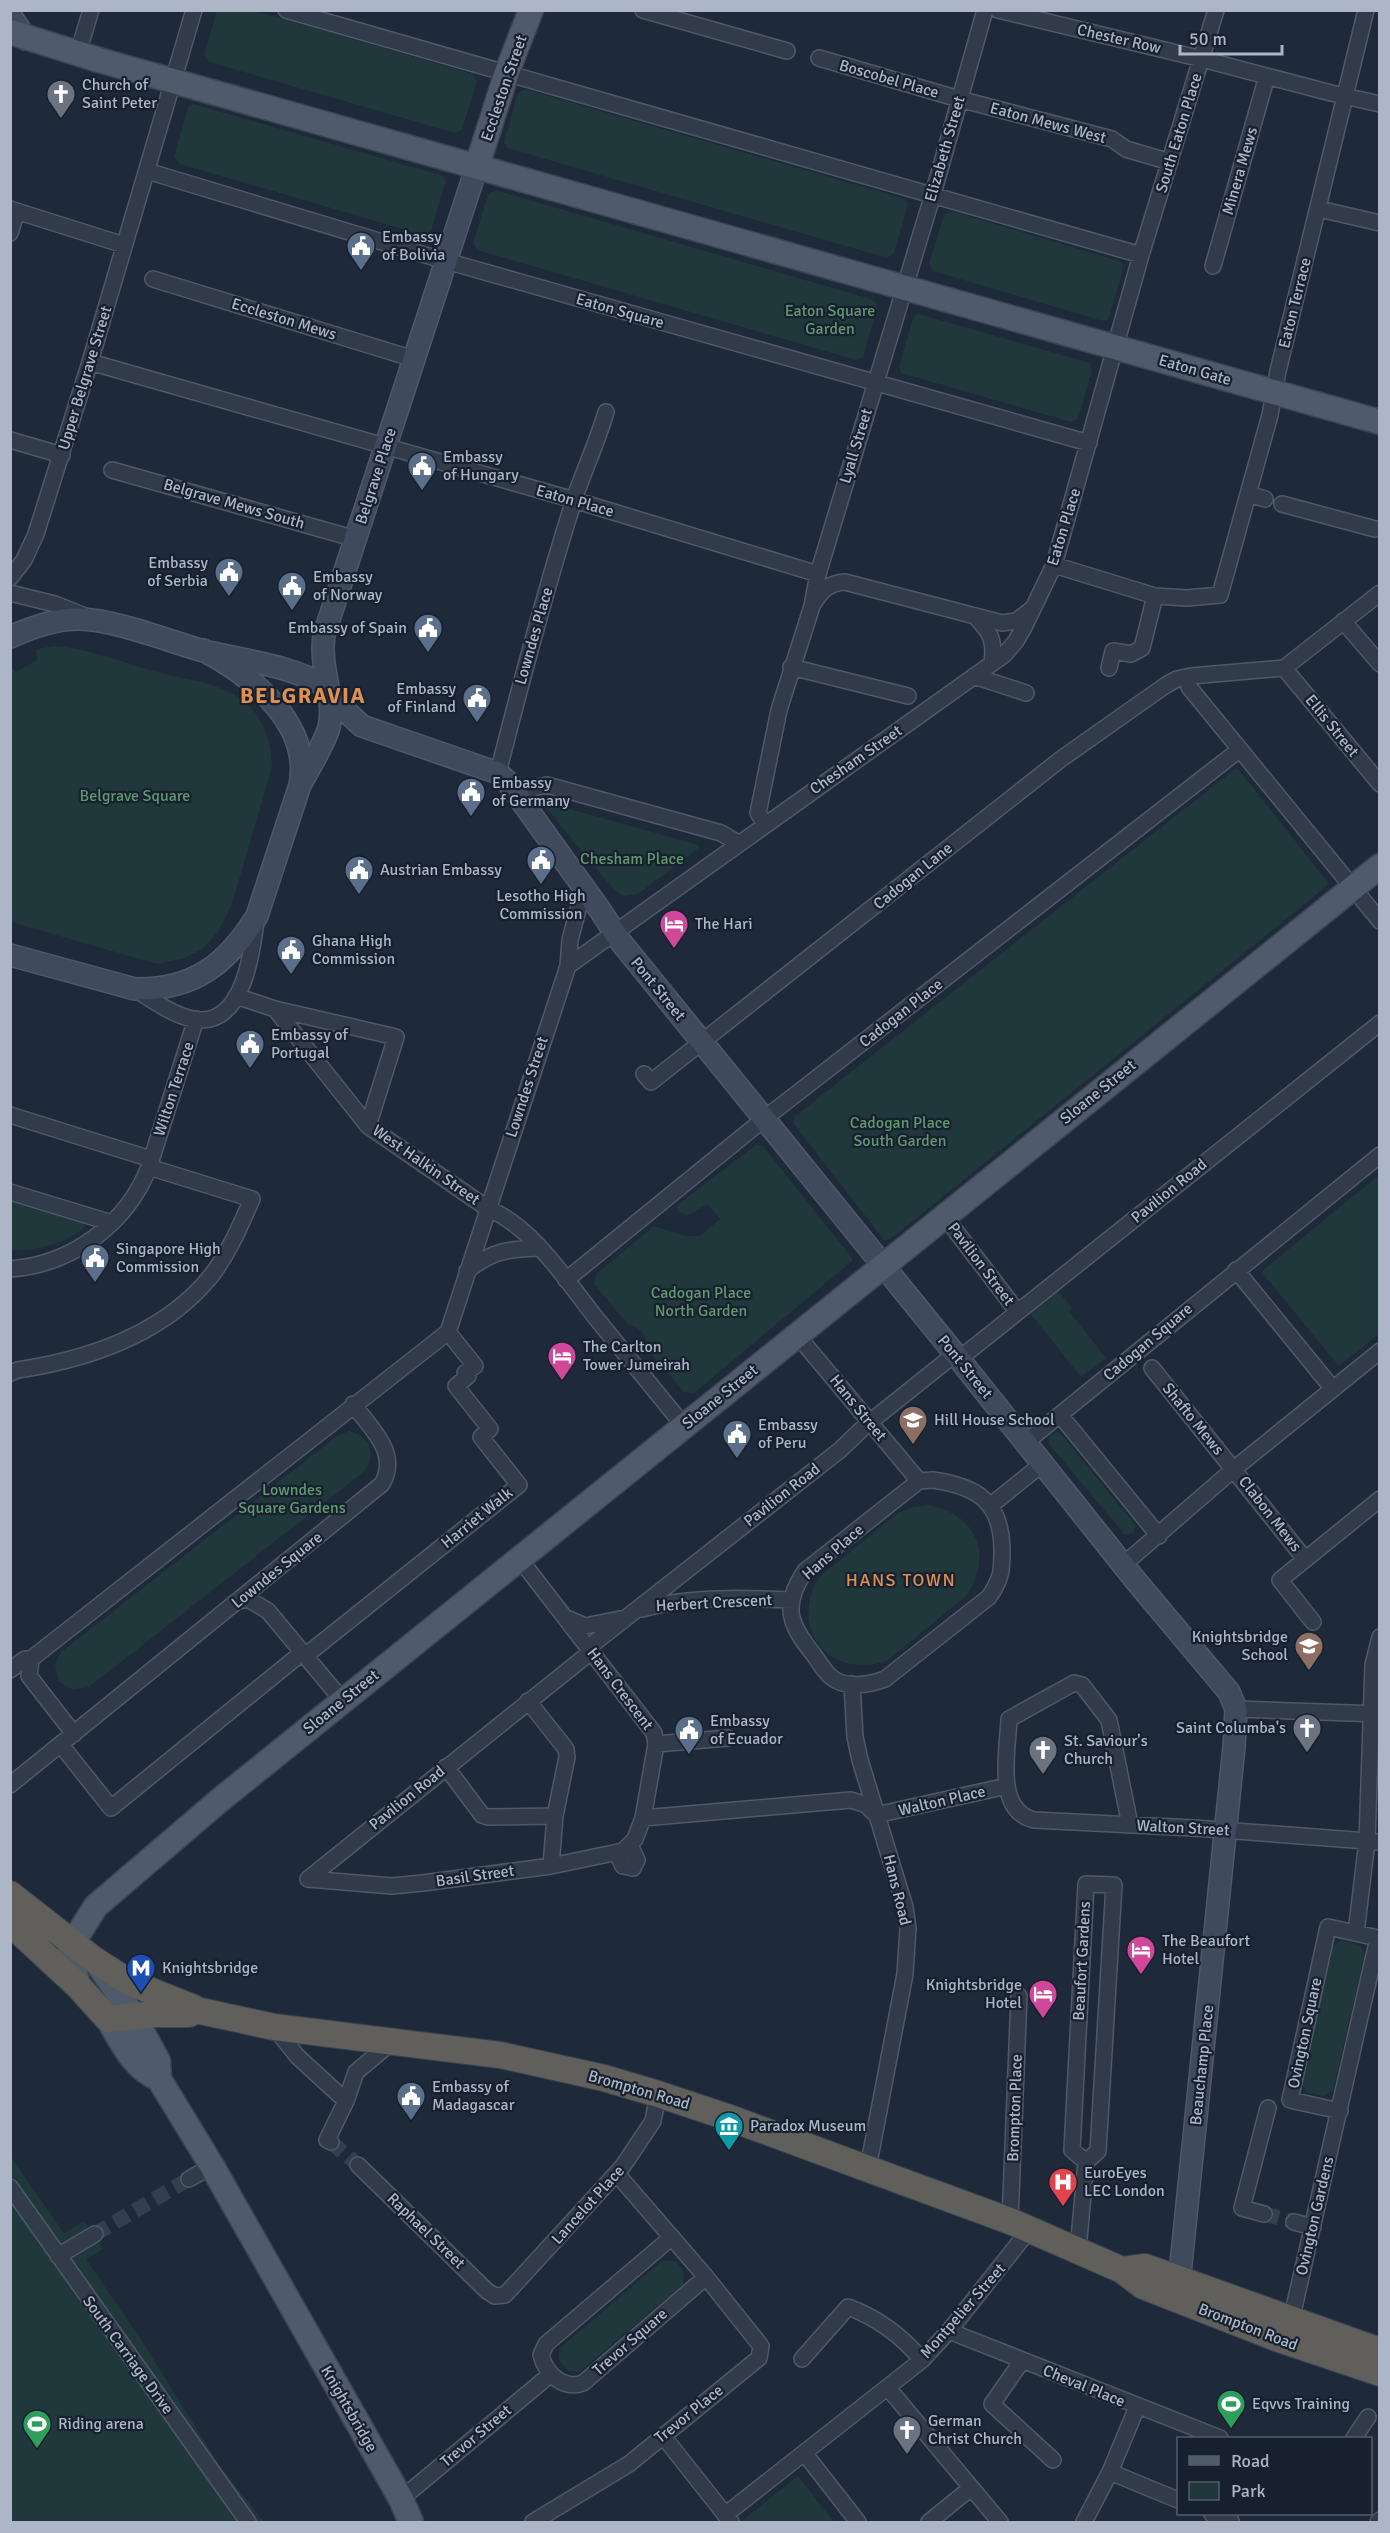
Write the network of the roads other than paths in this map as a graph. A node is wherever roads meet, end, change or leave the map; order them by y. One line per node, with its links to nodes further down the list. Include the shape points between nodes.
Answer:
1 (91, 10): 13 (street)
2 (194, 10): 18 (street)
3 (286, 10): 16 (street)
4 (531, 10): 16 (main road, Eccleston Street)
5 (643, 10): 12 (street)
6 (985, 10): 20 (street, Elizabeth Street)
7 (998, 10): 15 (street, Chester Row)
8 (1216, 10): 15 (street, South Eaton Place)
9 (1366, 10): 19 (street, Eaton Terrace)
10 (10, 15): 11 (main road)
11 (18, 35): 13 (main road)
12 (787, 51)
13 (78, 54): 18 (main road)
14 (819, 58): 20 (street, Boscobel Place)
15 (1202, 58): 17 (street, Chester Row); 22 (street, South Eaton Place)
16 (507, 72): 23 (main road, Eccleston Street); 25 (street)
17 (1267, 76): 19 (street, Chester Row); 33 (street, Minera Mews)
18 (173, 80): 23 (main road); 24 (street)
19 (1346, 96): 21 (street, Chester Row); 26 (street, Eaton Terrace)
20 (959, 99): 22 (street, Eaton Mews West, via 1112,139 1126,149); 25 (street, Elizabeth Street)
21 (1380, 104)
22 (1170, 162): 31 (street, South Eaton Place)
23 (477, 166): 32 (main road, Belgrave Place); 35 (main road)
24 (147, 171): 30 (street, Upper Belgrave Street); 32 (street, Eaton Square)
25 (933, 194): 31 (street); 35 (street, Elizabeth Street)
26 (1319, 208): 28 (street); 40 (street, Eaton Terrace)
27 (14, 210): 29 (street); 30 (street)
28 (1380, 223)
29 (10, 233)
30 (124, 245): 38 (street, Upper Belgrave Street)
31 (1141, 255): 36 (street)
32 (446, 261): 37 (main road, Belgrave Place); 39 (street, Eaton Square)
33 (1214, 266)
34 (153, 279): 37 (street, Eccleston Mews)
35 (904, 287): 36 (main road); 39 (street, Lyall Street)
36 (1116, 346): 40 (main road, Eaton Gate); 44 (street)
37 (414, 359): 45 (main road, Belgrave Place)
38 (90, 362): 45 (street, Eaton Place); 46 (street, Upper Belgrave Street)
39 (875, 384): 44 (street, Eaton Square); 54 (street, Lyall Street)
40 (1274, 393): 42 (main road, Eaton Gate); 48 (street, Eaton Terrace)
41 (606, 412): 50 (street, Lowndes Place)
42 (1380, 422)
43 (10, 441): 46 (street)
44 (1089, 443): 55 (street, Eaton Place)
45 (386, 446): 50 (street, Eaton Place); 53 (main road, Belgrave Place)
46 (62, 455): 57 (street, Upper Belgrave Street, via 36,534)
47 (112, 470): 53 (street, Belgrave Mews South)
48 (1249, 494): 49 (street); 61 (street, Eaton Terrace, via 1220,595)
49 (1265, 499)
50 (574, 500): 56 (street, Eaton Place); 82 (street, Lowndes Place)
51 (1282, 504): 52 (street)
52 (1375, 529)
53 (356, 538): 76 (main road, Belgrave Place, via 324,635 322,657)
54 (825, 552): 56 (street, Lyall Street); 58 (street, via 828,567)
55 (1054, 565): 61 (street); 63 (street, Eaton Place)
56 (818, 574): 62 (street, Lyall Street)
57 (10, 578)
58 (845, 582): 62 (street, Lyall Street, via 826,587); 64 (street)
59 (10, 593): 65 (street, via 55,604)
60 (1380, 593): 66 (street)
61 (1155, 596): 72 (street, via 1142,648 1131,654 1113,651)
62 (812, 606): 71 (street, Lyall Street)
63 (1032, 609): 64 (street, via 1016,621 1002,623); 69 (street, Eaton Place, via 1016,641)
64 (975, 616): 69 (street, via 991,636)
65 (93, 620): 67 (main road, via 61,620); 68 (main road)
66 (1343, 621): 70 (street); 73 (street)
67 (10, 637)
68 (203, 650): 76 (main road, via 301,674); 84 (main road, via 244,676 289,725 300,753)
69 (992, 663): 74 (street, Chesham Street)
70 (1380, 664)
71 (791, 667): 78 (street); 86 (street, Lyall Street, via 758,813)
72 (1109, 668)
73 (1284, 668): 75 (street, Cadogan Lane); 83 (street, Ellis Street)
74 (974, 676): 77 (street); 86 (street, Chesham Street)
75 (1191, 676): 81 (street, via 1189,687); 101 (street, Cadogan Lane, via 1166,685 1061,759)
76 (328, 692): 79 (main road); 80 (main road, Belgrave Place)
77 (1026, 693)
78 (909, 696)
79 (362, 726): 80 (main road); 82 (main road)
80 (329, 727): 84 (main road, Belgrave Place)
81 (1239, 750): 90 (street); 104 (street, Cadogan Place)
82 (498, 773): 85 (main road)
83 (1380, 784)
84 (300, 786): 91 (main road)
85 (521, 798): 87 (street, via 533,788 547,785 722,833); 89 (main road)
86 (765, 824): 87 (street, Chesham Street)
87 (738, 843): 93 (street)
88 (1380, 866): 90 (main road, Sloane Street)
89 (584, 887): 93 (main road); 95 (street, via 570,940)
90 (1353, 887): 92 (street); 110 (main road, Sloane Street)
91 (257, 916): 96 (main road, via 221,962 200,976 156,989); 97 (street, via 249,963)
92 (1380, 921)
93 (614, 932): 95 (street); 101 (main road, Pont Street)
94 (10, 955): 96 (main road)
95 (568, 966): 109 (street, Lowndes Street)
96 (135, 989): 99 (street)
97 (236, 996): 98 (street); 99 (street, via 217,1016)
98 (275, 1009): 105 (street, West Halkin Street); 105 (street, via 396,1037)
99 (196, 1019): 107 (street, Wilton Terrace)
100 (1380, 1023): 118 (street, Pavilion Road)
101 (701, 1043): 102 (street, Cadogan Lane, via 651,1082); 104 (main road, Pont Street)
102 (644, 1074)
103 (10, 1114): 107 (street)
104 (764, 1119): 113 (main road, Pont Street); 117 (street, Cadogan Place)
105 (368, 1126): 109 (street, West Halkin Street)
106 (1380, 1155): 115 (street, Cadogan Square)
107 (150, 1163): 111 (street, Wilton Terrace, via 130,1204); 124 (street, via 252,1199 236,1236 212,1274 195,1295 125,1341 101,1351)
108 (10, 1192): 111 (street)
109 (487, 1208): 112 (street, via 506,1216); 116 (street, Lowndes Street)
110 (945, 1217): 113 (main road, Sloane Street); 118 (street, Pavilion Street)
111 (112, 1223): 114 (street, Wilton Terrace, via 55,1261)
112 (541, 1251): 116 (street, via 503,1250); 117 (street)
113 (883, 1266): 120 (main road, Sloane Street); 122 (main road, Pont Street)
114 (10, 1269)
115 (1236, 1270): 125 (street); 127 (street, Cadogan Square)
116 (467, 1271): 119 (street, Lowndes Street)
117 (566, 1280): 129 (street)
118 (1017, 1311): 122 (street, Pavilion Road)
119 (448, 1332): 126 (street); 150 (street, Harriet Walk, via 475,1366 456,1386 490,1430 481,1437 519,1485)
120 (797, 1335): 128 (street, Hans Street); 129 (main road, Sloane Street)
121 (1380, 1351): 125 (street)
122 (957, 1357): 128 (street, Pavilion Road); 130 (main road, Pont Street)
123 (1152, 1368): 132 (street, Shafto Mews)
124 (10, 1373)
125 (1333, 1389): 132 (street)
126 (353, 1404): 140 (street, Lowndes Square, via 387,1449 390,1459 386,1478); 151 (street)
127 (1060, 1415): 130 (street, Cadogan Square); 136 (street)
128 (870, 1422): 133 (street, Hans Street); 141 (street, Pavilion Road)
129 (684, 1426): 137 (main road, Sloane Street)
130 (1025, 1443): 131 (main road, Pont Street)
131 (1042, 1464): 135 (street); 139 (main road, Pont Street)
132 (1234, 1469): 136 (street); 138 (street, Clabon Mews)
133 (919, 1481): 135 (street, via 952,1483 976,1494); 142 (street, Hans Place, via 805,1571)
134 (1380, 1499): 138 (street, Clabon Mews)
135 (990, 1506): 153 (street, via 998,1518 1002,1559 1000,1581 989,1597 885,1679 868,1685)
136 (1159, 1536): 139 (street)
137 (519, 1558): 146 (street, Hans Crescent); 154 (main road, Sloane Street)
138 (1305, 1559): 147 (street, Clabon Mews, via 1280,1580)
139 (1123, 1565): 156 (main road, Pont Street, via 1229,1692)
140 (263, 1581): 143 (street, Lowndes Square); 144 (street)
141 (663, 1589): 145 (street, Herbert Crescent)
142 (792, 1600): 145 (street, Herbert Crescent, via 657,1604); 153 (street, Hans Place, via 796,1632 831,1678)
143 (238, 1601): 144 (street, via 248,1599); 158 (street, Lowndes Square)
144 (268, 1611): 150 (street)
145 (631, 1614): 146 (street, Herbert Crescent, via 585,1626); 149 (street, Herbert Crescent)
146 (566, 1618): 149 (street, Hans Crescent)
147 (1313, 1622)
148 (1380, 1637): 157 (street, via 1373,1665)
149 (591, 1649): 155 (street, Pavilion Road); 160 (street, Hans Crescent, via 654,1733)
150 (304, 1654): 154 (street); 161 (street, Harriet Walk, via 111,1808)
151 (31, 1659): 152 (street); 158 (street, via 29,1676)
152 (13, 1669)
153 (852, 1684): 165 (street, Hans Road, via 855,1737)
154 (342, 1700): 177 (main road, Sloane Street, via 96,1906)
155 (528, 1701): 162 (street, Pavilion Road); 166 (street, via 566,1749)
156 (1236, 1709): 157 (street); 169 (main road)
157 (1376, 1714): 170 (street)
158 (74, 1734): 161 (street, Lowndes Square)
159 (728, 1737): 160 (street)
160 (656, 1744): 167 (street, Hans Crescent)
161 (59, 1746): 163 (street, Lowndes Square)
162 (446, 1767): 166 (street, via 482,1815); 173 (street, Pavilion Road)
163 (10, 1785)
164 (1007, 1786): 165 (street, Walton Place); 168 (street, Walton Street, via 1018,1813 1025,1817); 168 (street, via 1010,1719 1074,1683 1082,1685 1109,1720)
165 (876, 1815): 167 (street, via 866,1805 851,1800); 196 (street, Hans Road, via 908,1928 905,1974)
166 (555, 1816): 172 (street)
167 (643, 1818): 171 (street, Hans Crescent)
168 (1131, 1825): 169 (street, Walton Street)
169 (1226, 1830): 170 (street, Walton Street); 209 (main road, Beauchamp Place)
170 (1373, 1841): 176 (street)
171 (628, 1846): 172 (street, Basil Street)
172 (551, 1866): 173 (street, Basil Street, via 392,1886)
173 (308, 1879)
174 (10, 1894): 177 (highway, Knightsbridge)
175 (10, 1923): 178 (highway, Knightsbridge)
176 (1356, 1933): 191 (street, Ovington Square, via 1378,1938); 191 (street, Ovington Square, via 1328,1927 1290,2100)
177 (73, 1941): 178 (highway, via 62,1945); 179 (highway, Knightsbridge); 180 (main road, via 70,1953)
178 (33, 1944): 180 (highway, Knightsbridge)
179 (93, 1959): 182 (highway, Knightsbridge, via 129,1982); 183 (main road, Knightsbridge)
180 (78, 1986): 184 (highway, Knightsbridge)
181 (1019, 1996): 202 (street, Brompton Place)
182 (196, 2010): 183 (highway, Brompton Road, via 189,2014); 185 (highway, Brompton Road)
183 (134, 2017): 184 (highway); 187 (main road, Knightsbridge, via 158,2061)
184 (108, 2019): 187 (main road, Knightsbridge, via 137,2065)
185 (274, 2027): 186 (highway, Brompton Road); 189 (street, via 297,2055)
186 (392, 2042): 188 (highway, Brompton Road, via 531,2061); 189 (street, via 356,2072)
187 (159, 2079): 195 (main road, Knightsbridge)
188 (658, 2094): 196 (highway, Brompton Road); 197 (street, Lancelot Place, via 653,2121)
189 (346, 2101): 192 (street)
190 (1268, 2108): 200 (street, via 1242,2208)
191 (1340, 2111): 203 (street, Ovington Gardens)
192 (329, 2141)
193 (1086, 2162): 193 (street, Beaufort Gardens, via 1098,2151 1114,1885 1086,1884 1072,2150); 206 (street, Beaufort Gardens)
194 (358, 2165): 210 (street, Raphael Street)
195 (212, 2166): 198 (street); 229 (main road, Knightsbridge)
196 (868, 2168): 202 (highway, Brompton Road)
197 (617, 2174): 205 (street); 210 (street, Lancelot Place, via 513,2288 505,2295)
198 (189, 2180)
199 (10, 2187): 207 (street, South Carriage Drive)
200 (1264, 2214)
201 (1294, 2222): 203 (street)
202 (1020, 2225): 206 (highway, Brompton Road); 212 (street, Montpelier Street)
203 (1313, 2227): 211 (street, Ovington Gardens)
204 (95, 2234): 207 (street)
205 (672, 2237): 208 (street); 218 (street, via 546,2344 541,2355)
206 (1078, 2250): 209 (highway, Brompton Road, via 1122,2270 1145,2267)
207 (58, 2256): 235 (street, South Carriage Drive)
208 (706, 2277): 218 (street, Trevor Square, via 583,2383 565,2384); 222 (street, Trevor Place, via 762,2351 759,2358)
209 (1179, 2289): 211 (highway, Brompton Road); 217 (highway, Brompton Road, via 1276,2338)
210 (495, 2296)
211 (1290, 2321): 213 (highway, Brompton Road)
212 (949, 2331): 215 (street, Montpelier Street); 216 (street, Cheval Place)
213 (1380, 2351)
214 (802, 2359): 215 (street, via 848,2307 893,2330)
215 (922, 2360): 219 (street, Montpelier Street)
216 (1022, 2361): 220 (street, Cheval Place); 226 (street, via 992,2404)
217 (1380, 2373)
218 (551, 2374): 229 (street, Trevor Street)
219 (888, 2388): 225 (street, Montpelier Street); 228 (street)
220 (1137, 2407): 223 (street, Cheval Place); 227 (street)
221 (1368, 2417): 224 (street)
222 (663, 2436): 232 (street); 237 (street, Trevor Place, via 629,2464)
223 (1215, 2437)
224 (1355, 2437)
225 (805, 2454): 232 (street, Montpelier Street); 238 (street)
226 (1053, 2460)
227 (1110, 2472): 230 (street); 234 (street)
228 (971, 2488): 239 (street); 240 (street)
229 (401, 2499): 236 (main road, Knightsbridge)
230 (1177, 2499)
231 (1216, 2515): 233 (street)
232 (728, 2519)
233 (1231, 2519)
234 (1085, 2522)
235 (248, 2523)
236 (411, 2523)
237 (533, 2523)
238 (858, 2523)
239 (929, 2523)
240 (1000, 2523)

